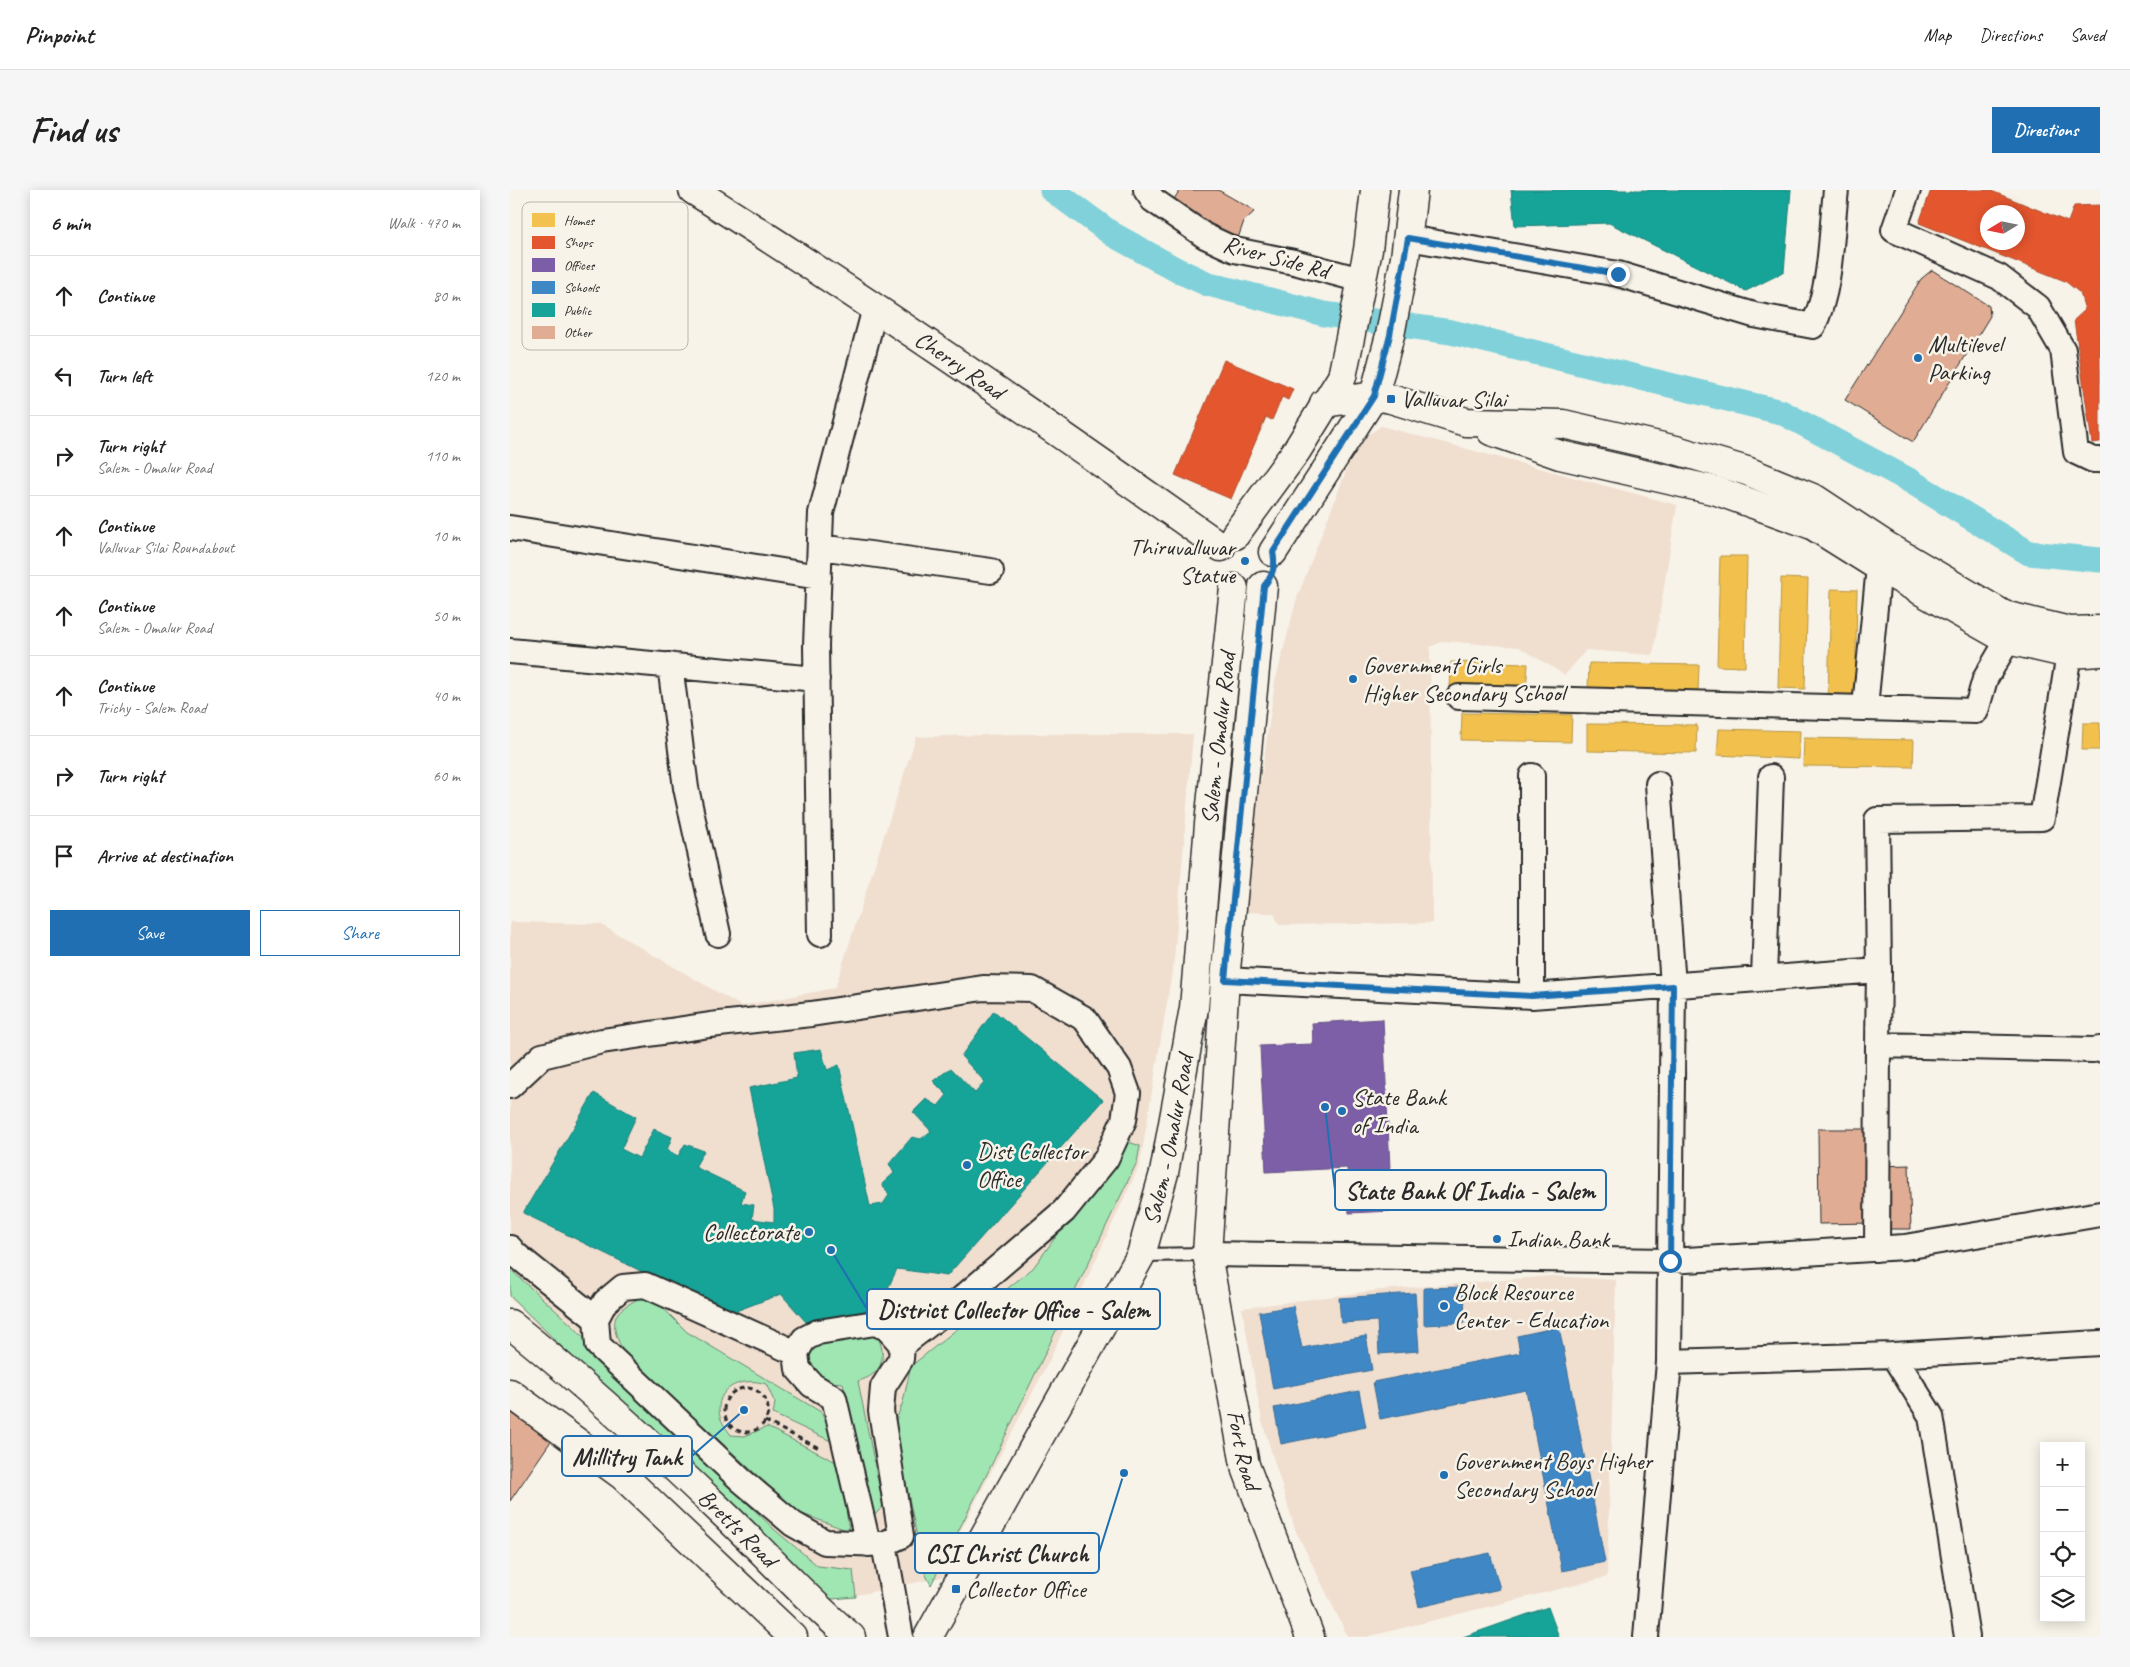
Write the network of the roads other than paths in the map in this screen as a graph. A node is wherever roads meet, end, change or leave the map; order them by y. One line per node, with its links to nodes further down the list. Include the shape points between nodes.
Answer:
1 (693, 190): 9 (main road, Cherry Road)
2 (1146, 190): 8 (street, River Side Rd, via 1152,200 1205,236 1235,250)
3 (1375, 190): 8 (main road)
4 (1413, 190): 7 (main road)
5 (1836, 190): 7 (street, via 1822,303 1813,326 1754,315 1618,274)
6 (1908, 190): 13 (street, via 1894,230 1999,277 2038,307 2063,350 2076,452)
7 (1406, 248): 10 (main road, via 1390,335)
8 (1362, 280): 11 (main road, via 1342,378)
9 (875, 308): 15 (main road, Cherry Road); 16 (street, via 821,514)
10 (1374, 396): 11 (main road); 12 (main road); 17 (main road)
11 (1324, 403): 15 (main road, via 1297,450)
12 (1466, 422): 18 (main road, via 1560,455 1726,494 1812,525); 23 (main road, via 1563,424 1676,450 1747,471 1815,499 1885,545 2004,615 2070,631)
13 (2100, 460)
14 (510, 528): 20 (street)
15 (1228, 541): 17 (main road, via 1245,533 1254,534 1270,544); 22 (main road, via 1218,565 1220,575)
16 (820, 547): 19 (street); 20 (street)
17 (1273, 552): 21 (main road, via 1274,572)
18 (1879, 567): 24 (main road); 31 (street)
19 (991, 571)
20 (819, 577): 29 (street)
21 (1264, 586): 22 (main road, via 1243,591); 39 (main road, Salem - Omalur Road)
22 (1234, 588): 49 (main road, Salem - Omalur Road, via 1209,824 1194,1008 1164,1173)
23 (2100, 630)
24 (2008, 640): 27 (main road); 31 (street, via 1985,679 1976,711)
25 (510, 651): 28 (street)
26 (2100, 652): 27 (main road)
27 (2069, 654): 37 (street, via 2042,818 1877,820)
28 (670, 665): 29 (street); 35 (street, via 686,788)
29 (817, 679): 36 (street)
30 (1459, 697): 31 (street)
31 (1865, 707)
32 (1532, 776): 41 (street)
33 (1771, 777): 38 (street)
34 (1658, 784): 40 (street)
35 (718, 934)
36 (820, 934)
37 (1879, 970): 38 (street); 42 (street)
38 (1764, 978): 40 (street)
39 (1225, 980): 41 (street); 48 (main road, Salem - Omalur Road)
40 (1673, 986): 41 (street); 50 (street)
41 (1532, 996)
42 (1878, 1045): 43 (street); 47 (street)
43 (2100, 1049)
44 (510, 1086): 54 (street, via 542,1056 602,1041 983,988 1032,989 1085,1019 1119,1068 1128,1093 1124,1120 1106,1159 1064,1211)
45 (2100, 1214): 47 (street)
46 (510, 1248): 51 (street)
47 (1877, 1249): 50 (street)
48 (1207, 1254): 49 (lane); 50 (street); 64 (main road, Fort Road, via 1245,1465)
49 (1142, 1255): 63 (main road, Salem - Omalur Road)
50 (1670, 1261): 57 (street)
51 (596, 1319): 55 (street, via 605,1302 623,1288 645,1285); 59 (street, via 598,1345 741,1480 793,1524 825,1542)
52 (510, 1324): 61 (main road, Bretts Road, via 558,1362 726,1516 820,1611)
53 (2100, 1343): 56 (street)
54 (902, 1345): 55 (street, via 887,1328 875,1323 818,1332 804,1339); 59 (street, via 902,1359 883,1386 881,1411 901,1536)
55 (796, 1353): 59 (street, via 798,1369 812,1385 834,1398 849,1463)
56 (1893, 1355): 57 (street); 66 (street, via 1931,1416)
57 (1669, 1362): 65 (street)
58 (510, 1393): 60 (main road, via 623,1476)
59 (876, 1544): 62 (street)
60 (793, 1637)
61 (851, 1637)
62 (901, 1637)
63 (928, 1637)
64 (1310, 1637)
65 (1646, 1637)
66 (1967, 1637)

